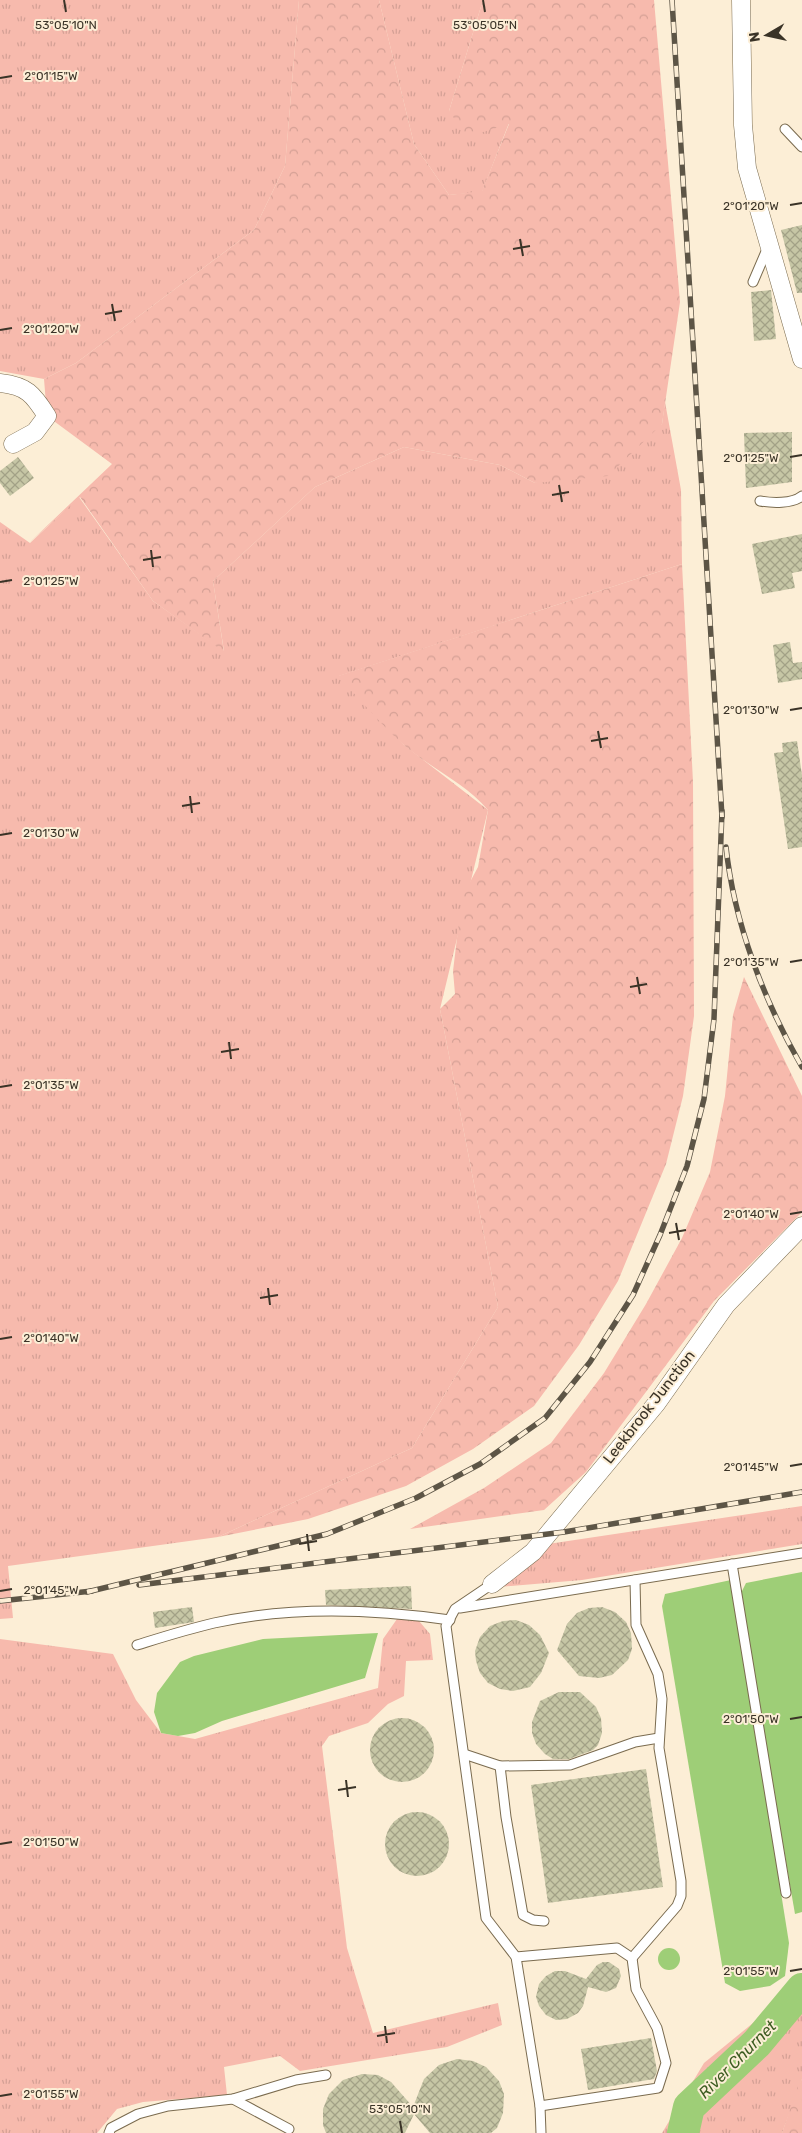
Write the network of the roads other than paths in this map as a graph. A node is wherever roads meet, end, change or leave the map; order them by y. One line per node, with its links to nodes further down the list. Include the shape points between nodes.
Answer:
1 (741, 0): 4 (street, via 745,151)
2 (785, 129): 3 (lane)
3 (802, 147)
4 (768, 246): 5 (lane); 6 (street)
5 (753, 282)
6 (802, 359)
7 (0, 383): 8 (street, via 33,394 47,416 35,432)
8 (13, 444)
9 (802, 496): 10 (lane, via 772,503)
10 (760, 501)
11 (802, 1226): 15 (street, Leekbrook Junction, via 726,1305 656,1404 533,1552)
12 (802, 1553): 13 (lane)
13 (732, 1564): 14 (lane); 22 (lane)
14 (635, 1580): 16 (lane); 19 (lane, via 636,1625 658,1674 662,1698)
15 (492, 1584): 16 (lane)
16 (455, 1609): 17 (lane)
17 (450, 1620): 18 (lane, via 400,1613 314,1610 214,1623); 20 (lane, via 446,1626)
18 (137, 1645)
19 (659, 1738): 21 (lane, via 635,1742 570,1765); 25 (lane, via 681,1896 670,1915)
20 (464, 1754): 21 (lane); 24 (lane, via 486,1918)
21 (500, 1766): 23 (lane, via 523,1915)
22 (786, 1893)
23 (544, 1921)
24 (516, 1957): 25 (lane, via 616,1948); 28 (lane)
25 (632, 1958): 28 (lane, via 636,1989 657,2028 666,2063 658,2088)
26 (326, 2075): 27 (lane, via 296,2080)
27 (233, 2099): 29 (lane); 30 (lane, via 168,2106 138,2114 111,2128)
28 (540, 2106): 31 (lane)
29 (289, 2129)
30 (109, 2133)
31 (541, 2133)

